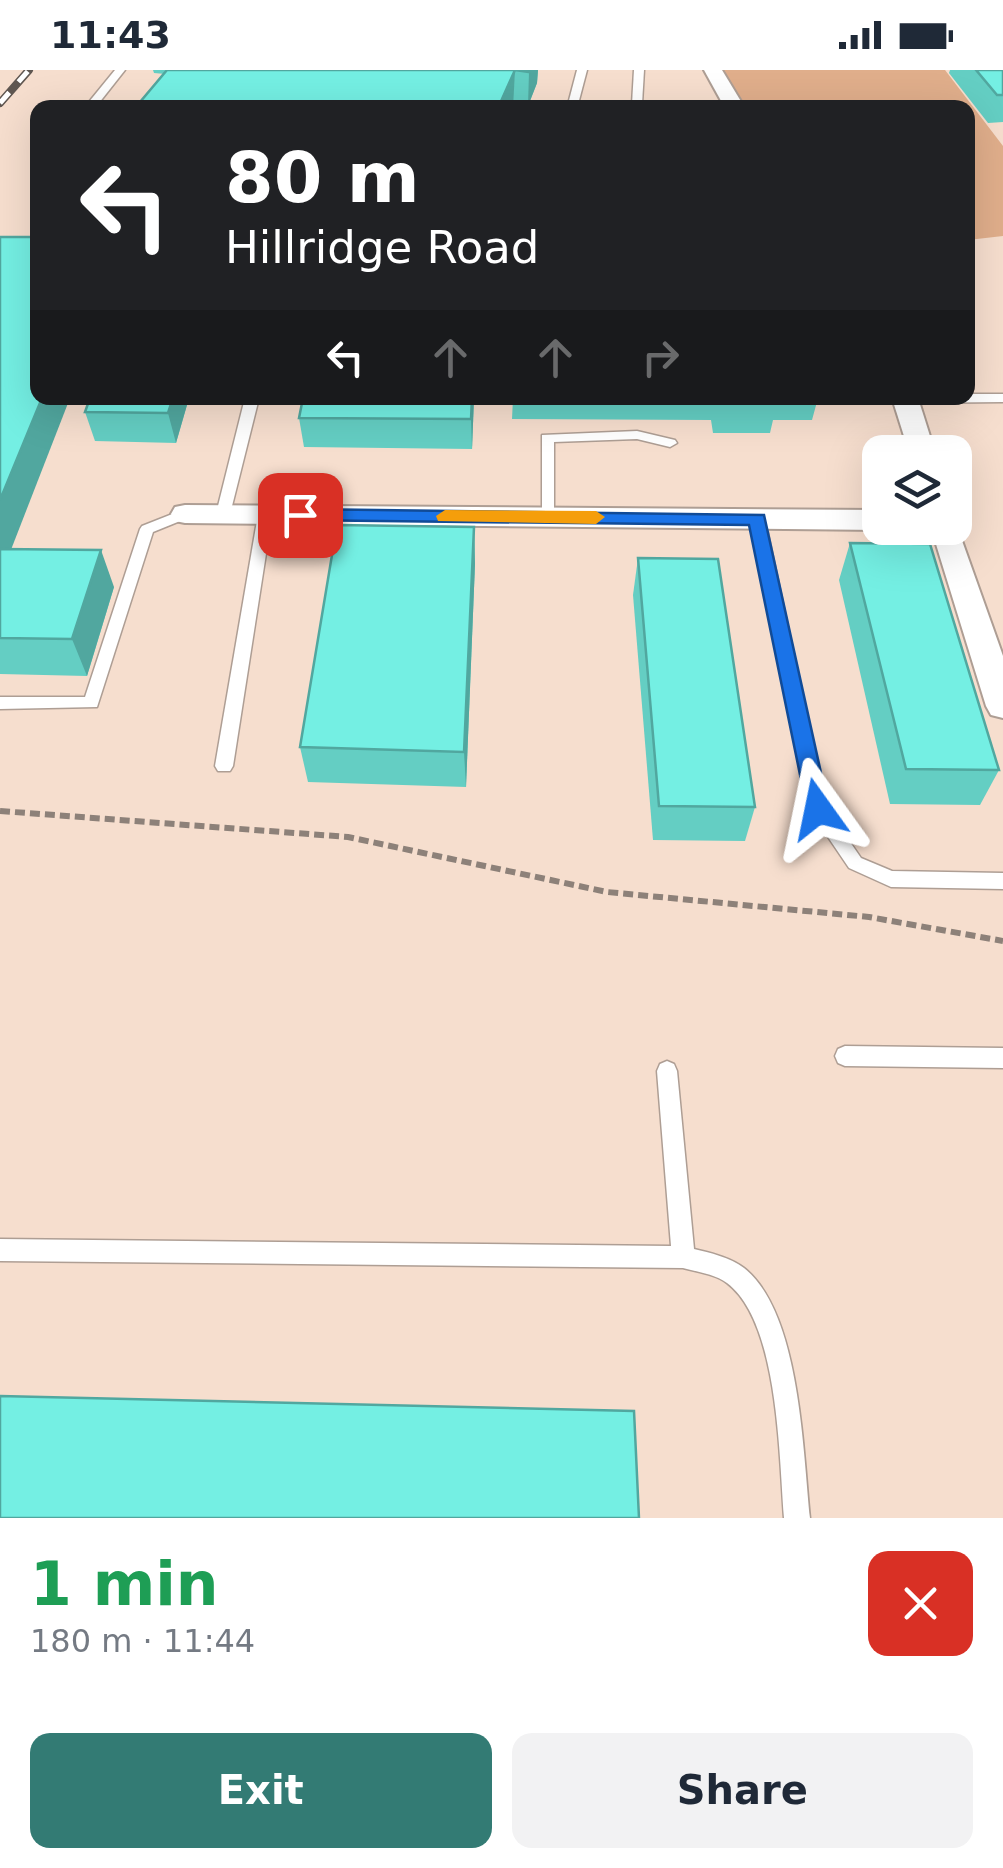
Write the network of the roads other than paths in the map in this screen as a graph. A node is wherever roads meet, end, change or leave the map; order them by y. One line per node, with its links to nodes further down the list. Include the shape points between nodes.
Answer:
1 (120, 70): 5 (lane)
2 (582, 70): 6 (lane)
3 (639, 70): 7 (lane)
4 (713, 70): 8 (street)
5 (96, 100)
6 (574, 100)
7 (636, 100)
8 (730, 100)
9 (975, 398): 10 (lane)
10 (1003, 398)
11 (250, 405): 16 (lane)
12 (907, 405): 13 (street)
13 (917, 435)
14 (670, 443): 18 (lane, via 637,435 547,438)
15 (184, 514): 16 (street); 22 (lane, via 147,529 91,704)
16 (223, 514): 17 (street)
17 (265, 515): 18 (street); 24 (lane)
18 (546, 517): 19 (street)
19 (758, 519): 20 (street); 25 (lane, via 818,809 855,863 891,879)
20 (862, 520)
21 (951, 545): 23 (street)
22 (0, 702)
23 (1003, 706)
24 (224, 766)
25 (1003, 881)
26 (845, 1056): 27 (lane)
27 (1003, 1058)
28 (667, 1071): 30 (lane)
29 (0, 1250): 30 (lane)
30 (683, 1257): 31 (lane, via 736,1275 770,1320)
31 (797, 1518)

